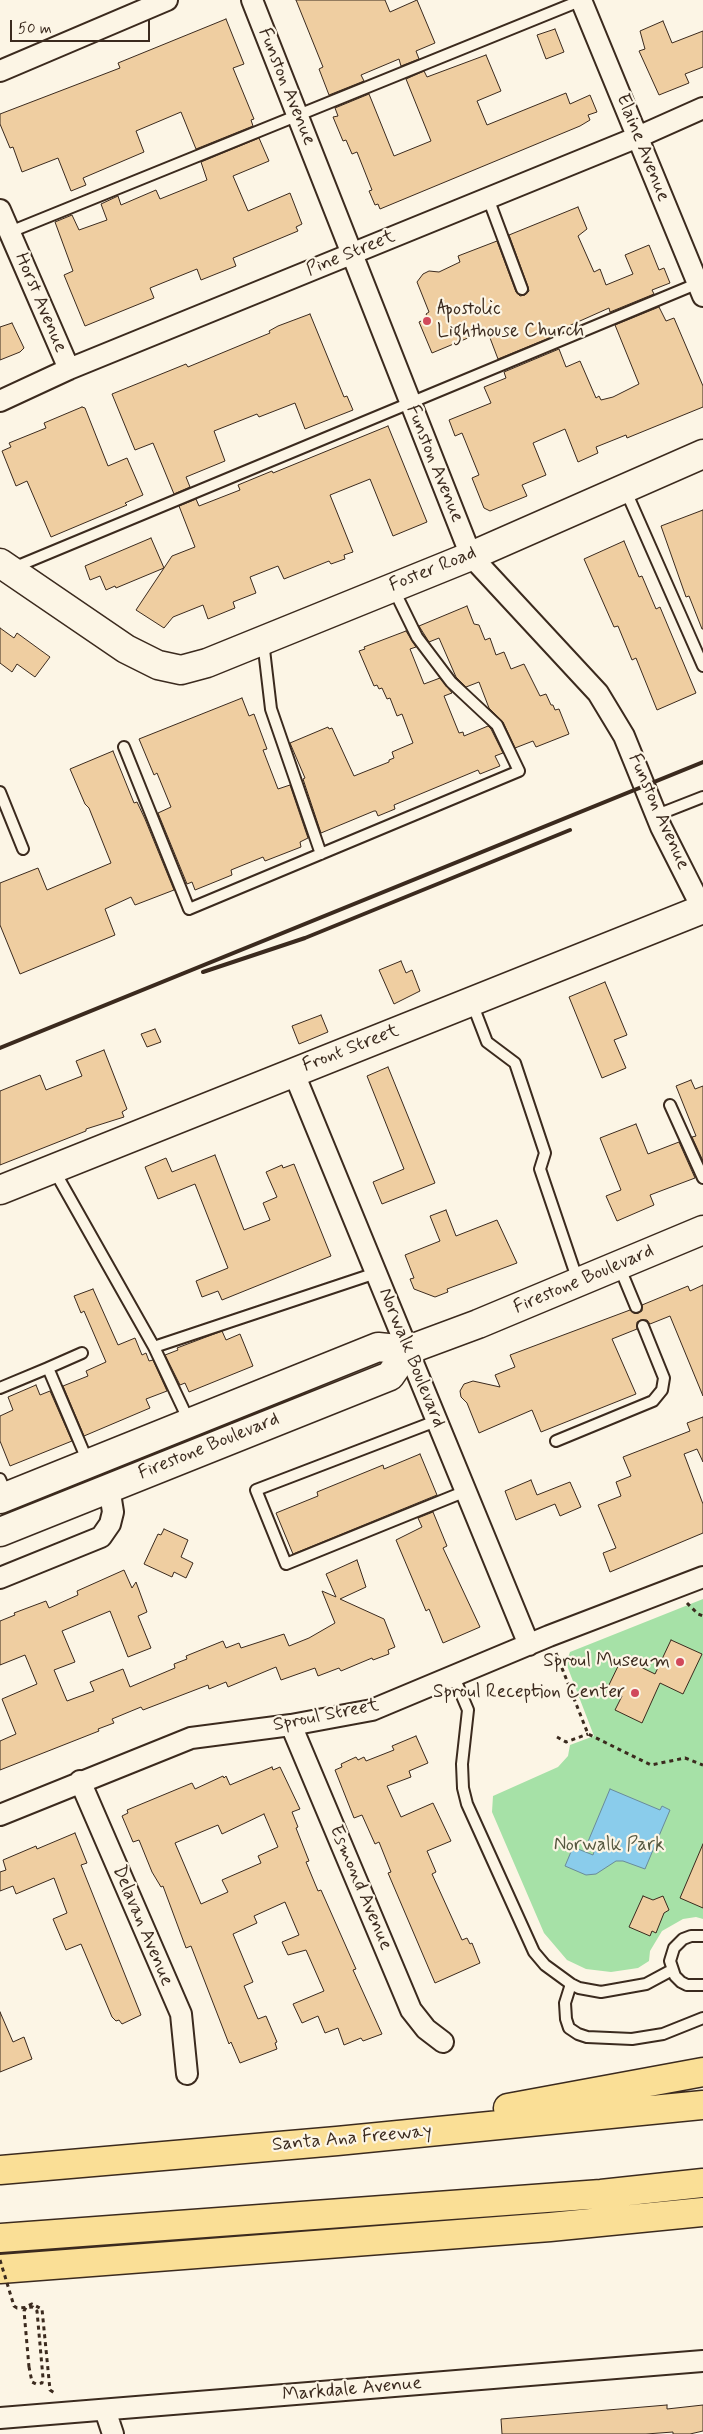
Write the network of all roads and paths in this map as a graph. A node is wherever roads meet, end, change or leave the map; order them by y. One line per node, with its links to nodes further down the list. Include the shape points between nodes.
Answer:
1 (167, 0): 4 (street)
2 (252, 0): 6 (street, Funston Avenue)
3 (581, 0): 6 (lane); 7 (street, Elaine Avenue)
4 (0, 71)
5 (703, 108): 7 (street, Pine Street)
6 (298, 116): 10 (lane); 11 (street, Funston Avenue)
7 (638, 137): 8 (street, Pine Street); 12 (street, Elaine Avenue)
8 (488, 198): 11 (street, Pine Street); 13 (lane)
9 (0, 210): 10 (street, Horst Avenue)
10 (10, 232): 14 (street, Horst Avenue)
11 (352, 253): 14 (street, Pine Street); 16 (street, Funston Avenue)
12 (701, 287): 16 (lane)
13 (522, 289)
14 (69, 369): 15 (street, Pine Street)
15 (0, 401)
16 (410, 403): 19 (street, Funston Avenue); 20 (lane)
17 (703, 454): 18 (street, Foster Road)
18 (625, 488): 19 (street, Foster Road); 23 (lane)
19 (471, 556): 21 (street, Foster Road); 27 (street, Funston Avenue, via 598,694 624,736)
20 (5, 566): 22 (street, Foster Road, via 126,649 158,665 181,670)
21 (392, 586): 22 (street, Foster Road); 29 (lane, via 416,637 451,682 497,725 519,771)
22 (263, 640): 29 (lane, via 271,709)
23 (703, 666)
24 (124, 747): 29 (lane, via 189,909)
25 (0, 792): 28 (lane)
26 (703, 797): 27 (lane)
27 (656, 815): 30 (street, Funston Avenue)
28 (23, 849)
29 (321, 854)
30 (703, 910): 31 (street, Front Street)
31 (472, 1002): 32 (street, Front Street); 40 (lane, via 486,1042 514,1063 545,1153 540,1169)
32 (293, 1071): 34 (street, Front Street); 39 (street, Norwalk Boulevard)
33 (670, 1105): 35 (lane)
34 (54, 1169): 36 (street, Front Street); 43 (lane)
35 (703, 1178)
36 (0, 1190)
37 (703, 1230): 38 (street, Firestone Boulevard)
38 (619, 1265): 40 (street, Firestone Boulevard); 41 (lane)
39 (376, 1273): 43 (lane); 44 (street, Norwalk Boulevard)
40 (579, 1282): 44 (street, Firestone Boulevard)
41 (636, 1307)
42 (643, 1326): 50 (lane, via 664,1378 662,1390 654,1401)
43 (154, 1347): 49 (lane)
44 (408, 1350): 48 (street, Norwalk Boulevard); 49 (street, Firestone Boulevard, via 378,1347); 52 (street, Firestone Boulevard, via 390,1376)
45 (82, 1353): 46 (lane)
46 (48, 1368): 47 (lane); 51 (lane)
47 (0, 1388)
48 (436, 1421): 54 (street, Norwalk Boulevard); 54 (lane, via 256,1490 286,1564)
49 (190, 1422): 51 (street, Firestone Boulevard)
50 (556, 1441)
51 (88, 1463): 53 (street, Firestone Boulevard)
52 (109, 1487): 55 (street, Firestone Boulevard); 57 (street, via 113,1512 110,1524 100,1537)
53 (3, 1491)
54 (466, 1491): 58 (street, Norwalk Boulevard)
55 (0, 1532)
56 (703, 1577): 58 (street, Sproul Street)
57 (0, 1578)
58 (529, 1644): 60 (street, Sproul Street)
59 (555, 1652): 62 (path)
60 (454, 1676): 61 (street, Sproul Street, via 372,1710); 69 (lane, via 468,1710 462,1764 463,1788 468,1804 534,1952 545,1965)
61 (291, 1725): 65 (street, Sproul Street, via 192,1738); 72 (street, Esmond Avenue, via 411,2010 426,2029)
62 (588, 1734): 63 (path, via 566,1742); 64 (path, via 651,1765 685,1758)
63 (557, 1737)
64 (703, 1765)
65 (80, 1781): 66 (street, Sproul Street); 74 (street, Delavan Avenue, via 181,2014)
66 (0, 1815)
67 (703, 1936): 68 (lane, via 683,1939 674,1948 670,1961)
68 (672, 1970): 69 (lane, via 646,1984 623,1989 601,1992); 70 (lane, via 687,1985)
69 (571, 1984): 71 (lane, via 565,2003 566,2019 569,2028 587,2037 632,2040 662,2034)
70 (703, 1985)
71 (703, 2018)
72 (443, 2042)
73 (703, 2072): 76 (highway)
74 (188, 2074)
75 (703, 2105): 76 (highway, Santa Ana Freeway)
76 (337, 2141): 77 (highway, Santa Ana Freeway)
77 (0, 2170)
78 (703, 2184): 80 (highway, via 464,2205)
79 (703, 2212): 82 (highway, via 550,2227)
80 (0, 2238)
81 (0, 2260): 85 (path, bridge, via 14,2306 17,2308 33,2308 37,2311 43,2378 42,2383 32,2382 24,2311 27,2306 32,2304 42,2309 50,2390 60,2396)
82 (0, 2269)
83 (703, 2361): 84 (street, Markdale Avenue)
84 (105, 2410): 85 (street, Markdale Avenue); 87 (street)
85 (69, 2412): 86 (street, Markdale Avenue)
86 (0, 2418)
87 (113, 2434)

